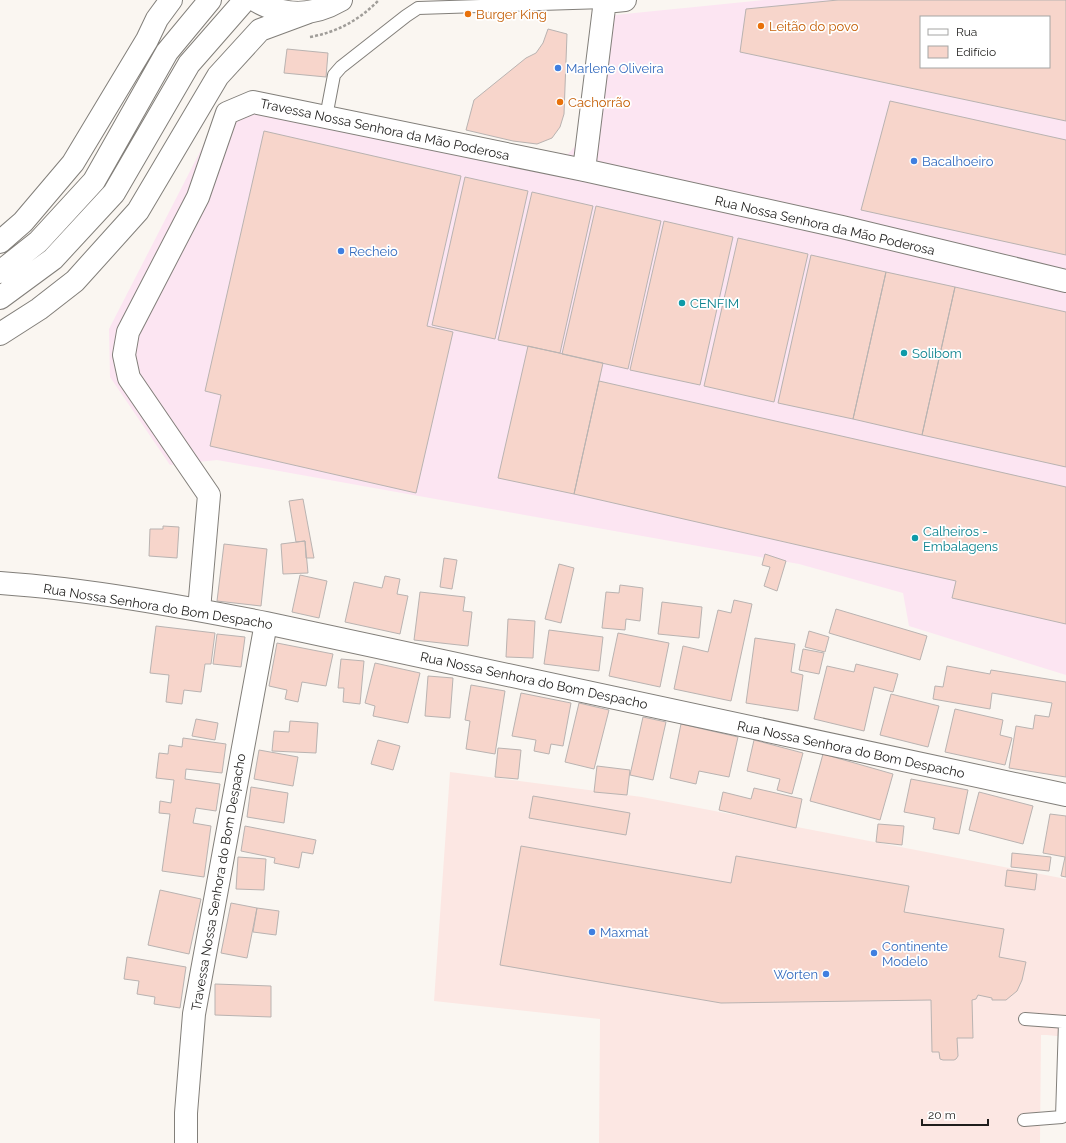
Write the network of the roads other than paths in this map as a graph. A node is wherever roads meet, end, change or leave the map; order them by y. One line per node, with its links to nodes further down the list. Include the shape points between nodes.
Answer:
1 (171, 0): 7 (main road)
2 (210, 0): 12 (main road, via 167,52 94,181 38,242)
3 (245, 0): 14 (main road, via 189,64 114,193 53,259)
4 (255, 0): 8 (main road, via 281,12)
5 (340, 0): 8 (main road, via 328,7)
6 (612, 1): 9 (lane, via 418,8 334,75); 10 (main road)
7 (155, 10): 11 (main road, via 147,40 73,164 23,222)
8 (306, 13): 15 (main road, via 260,30 218,76 138,211 75,281 39,309)
9 (326, 117): 10 (main road, Travessa Nossa Senhora da Mão Poderosa); 17 (main road, Travessa Nossa Senhora da Mão Poderosa, via 253,102 227,113 198,197 128,332 124,354 129,378 209,495)
10 (584, 170): 13 (main road, Rua Nossa Senhora da Mão Poderosa, via 842,227)
11 (0, 242)
12 (0, 272)
13 (1066, 281)
14 (0, 298)
15 (0, 334)
16 (0, 583): 17 (main road, Rua Nossa Senhora do Bom Despacho)
17 (200, 610): 18 (main road, Rua Nossa Senhora do Bom Despacho)
18 (266, 623): 19 (main road, Rua Nossa Senhora do Bom Despacho); 23 (main road, Travessa Nossa Senhora do Bom Despacho, via 194,1014)
19 (1066, 795)
20 (1025, 1019): 21 (lane)
21 (1065, 1022): 22 (lane, via 1062,1117)
22 (1024, 1120)
23 (186, 1143)

